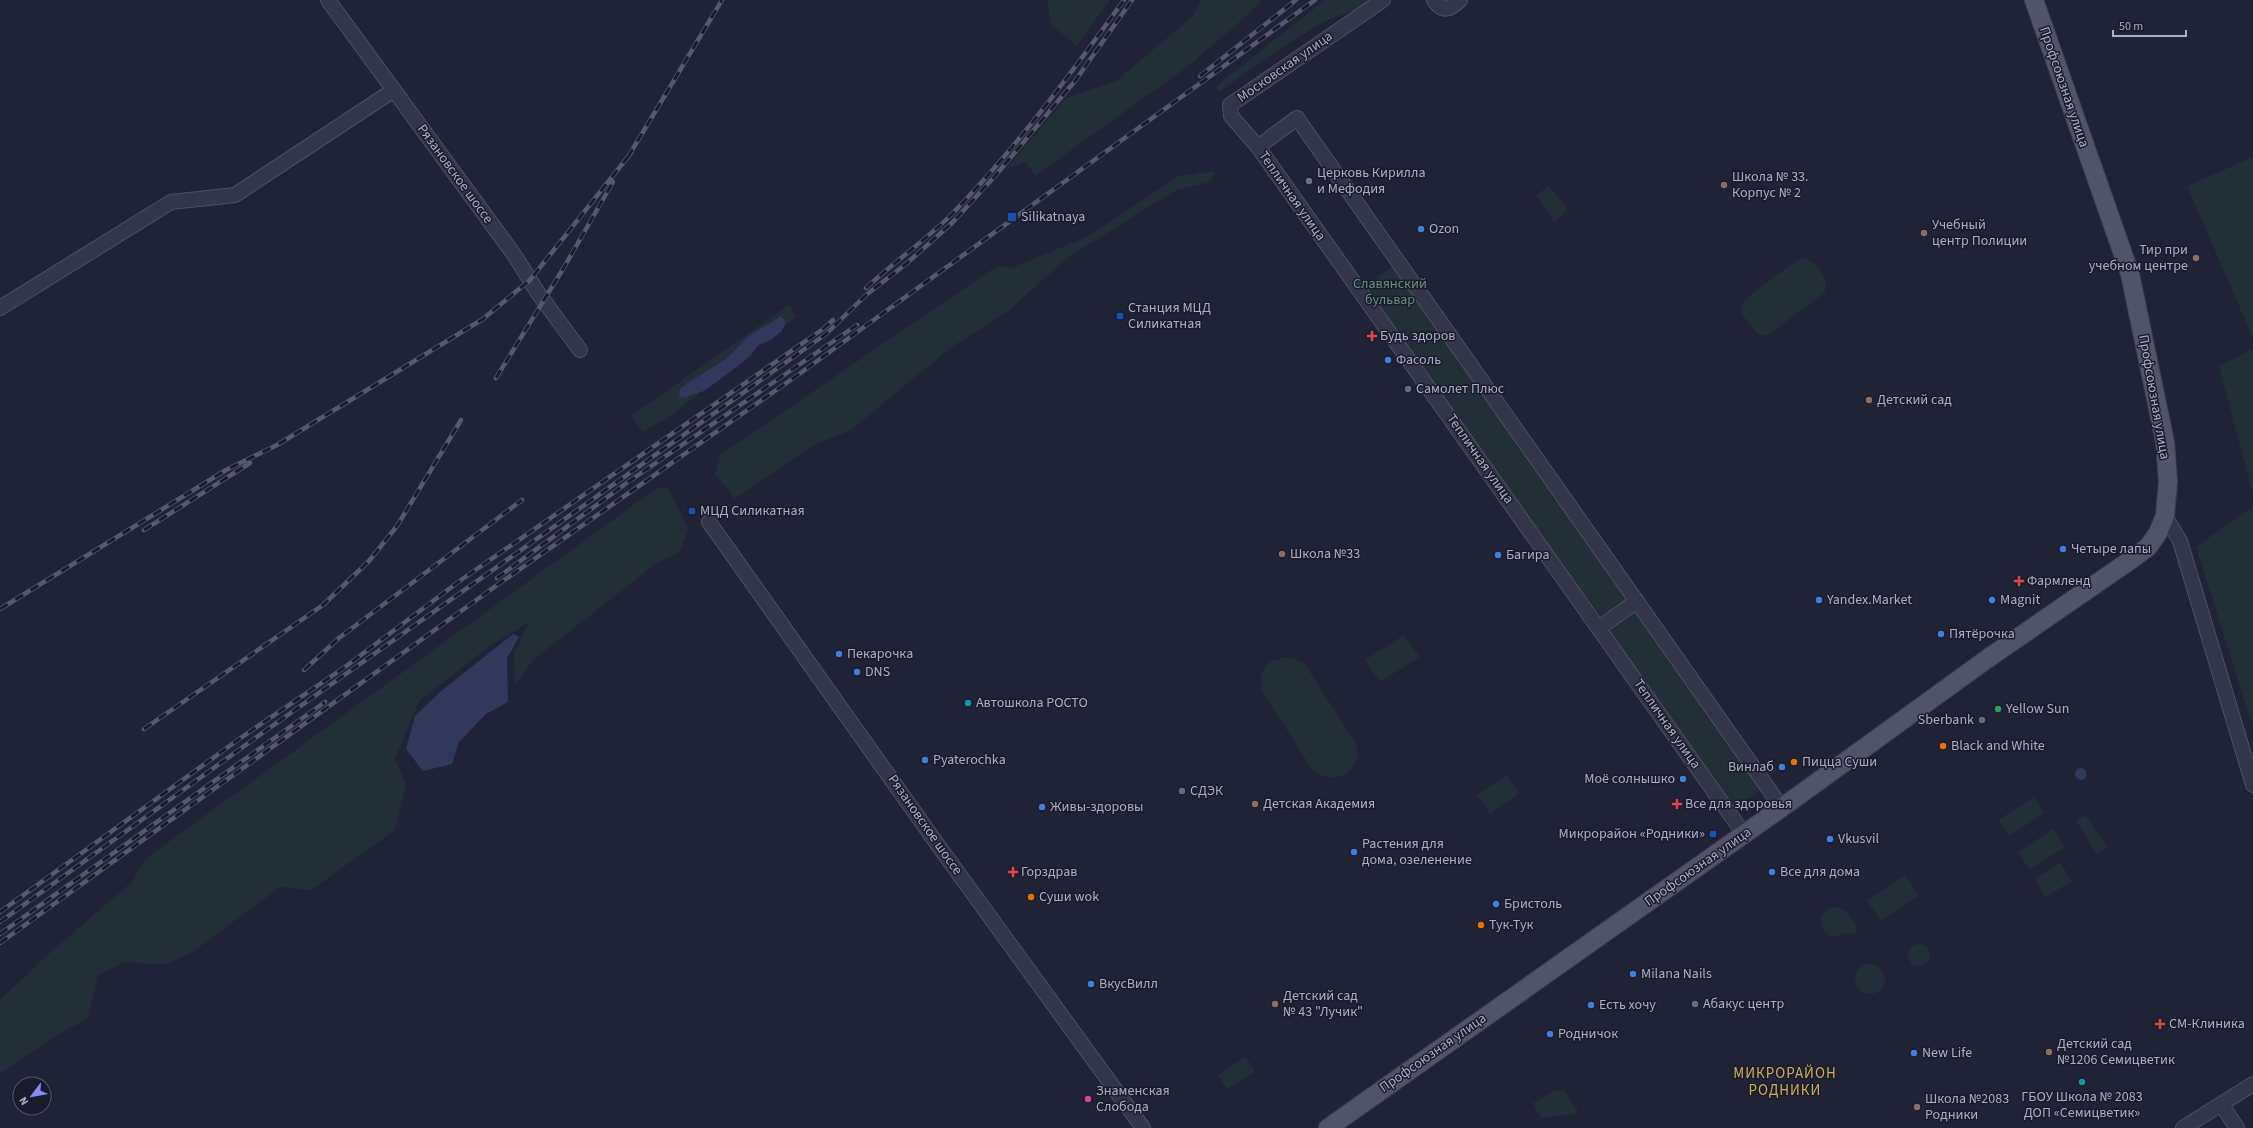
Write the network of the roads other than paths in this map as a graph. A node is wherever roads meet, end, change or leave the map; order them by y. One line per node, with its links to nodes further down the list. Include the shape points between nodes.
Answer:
1 (328, 0): 6 (street, Рязановское шоссе)
2 (1383, 0): 7 (street, Московская улица, via 1230,105 1232,116)
3 (1434, 0): 4 (street, via 1444,10 1451,9)
4 (1460, 0)
5 (2034, 0): 10 (main road, Профсоюзная улица, via 2130,274 2165,442 2168,482)
6 (394, 90): 8 (street, via 235,195 171,202); 9 (street, Рязановское шоссе)
7 (1258, 147): 12 (street, Тепличная улица, via 1297,118); 13 (street, Тепличная улица)
8 (0, 308)
9 (580, 350)
10 (2165, 516): 14 (street, via 2180,541); 15 (main road, Профсоюзная улица, via 2158,533 2148,547)
11 (709, 522): 19 (street, Рязановское шоссе)
12 (1637, 601): 13 (street); 15 (street, Тепличная улица)
13 (1599, 628): 16 (street, Тепличная улица)
14 (2253, 785)
15 (1782, 808): 16 (main road, Профсоюзная улица)
16 (1744, 834): 20 (main road, Профсоюзная улица)
17 (2253, 1084): 18 (street)
18 (2221, 1104): 21 (street); 22 (street)
19 (1143, 1128)
20 (1328, 1128)
21 (2183, 1128)
22 (2237, 1128)

